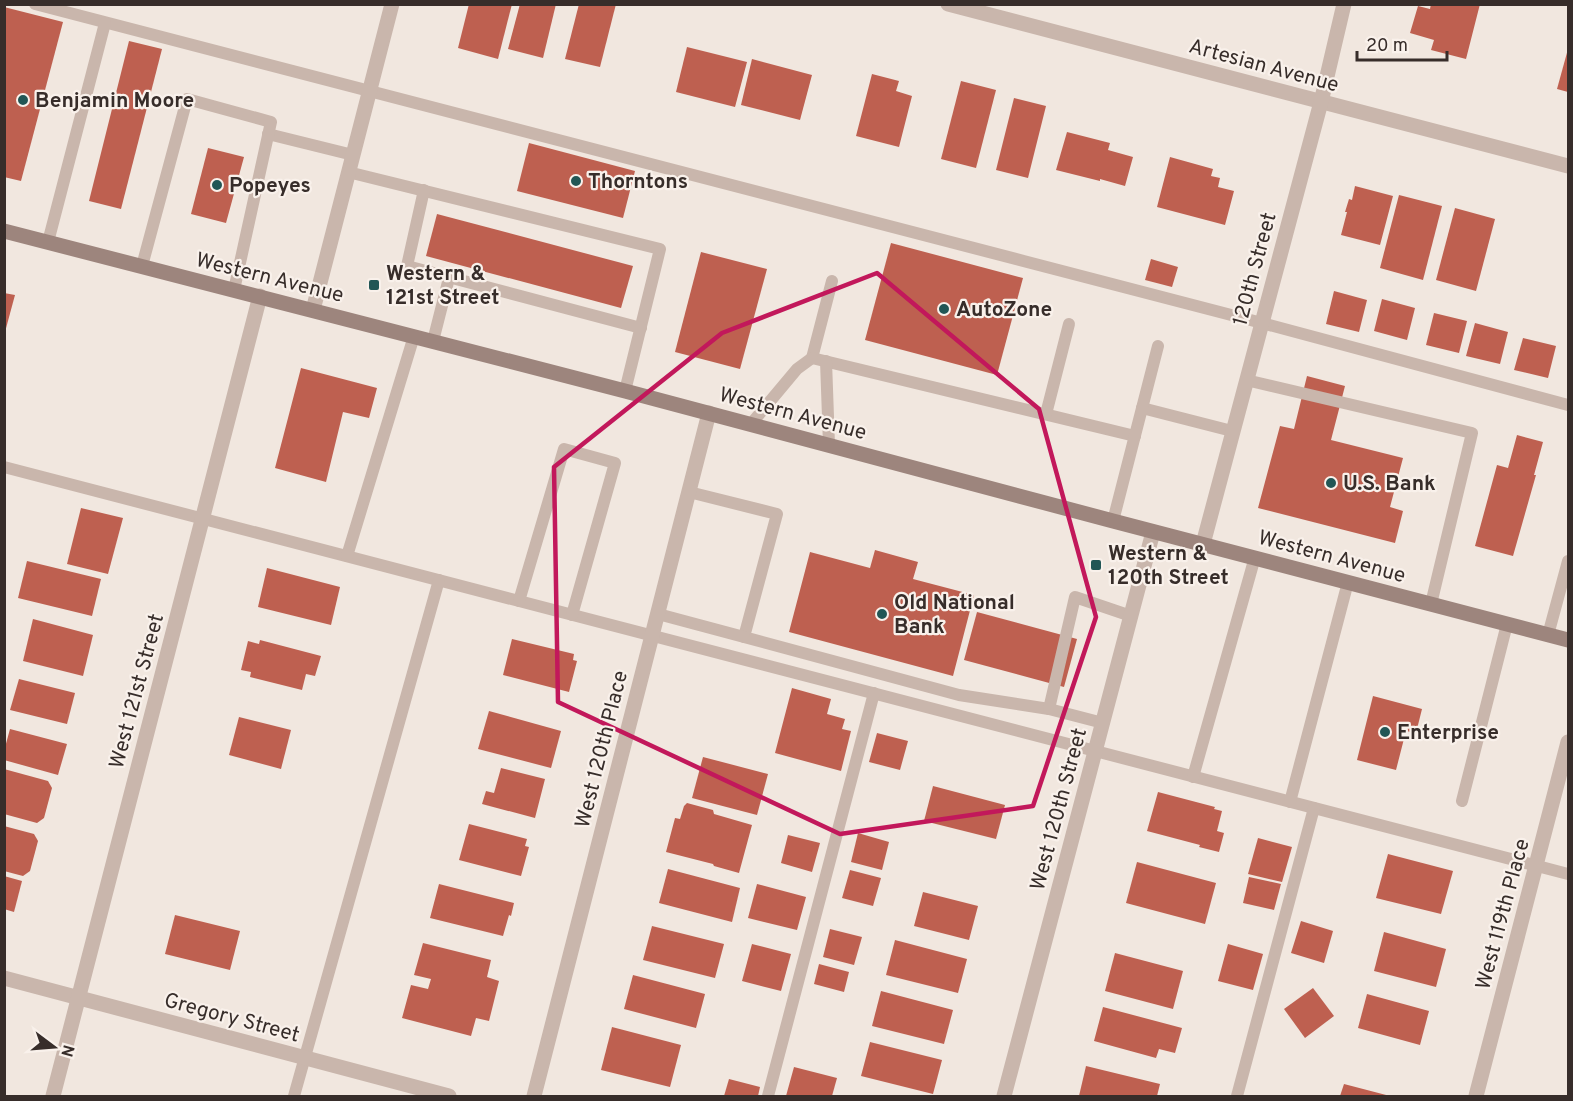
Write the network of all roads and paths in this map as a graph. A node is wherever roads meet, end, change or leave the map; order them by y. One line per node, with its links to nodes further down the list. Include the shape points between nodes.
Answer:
1 (35, 4): 5 (lane)
2 (392, 4): 6 (street)
3 (948, 4): 7 (street, Artesian Avenue)
4 (1344, 4): 7 (street, 120th Street)
5 (105, 23): 6 (lane); 14 (lane)
6 (369, 92): 9 (street); 21 (lane)
7 (1321, 102): 10 (street, Artesian Avenue); 21 (street, 120th Street)
8 (268, 135): 9 (lane); 15 (lane, via 271,122 187,99); 18 (lane)
9 (353, 155): 11 (street)
10 (1569, 166)
11 (348, 172): 12 (lane); 20 (street)
12 (424, 190): 16 (lane, via 407,266); 23 (lane, via 660,249)
13 (4, 231): 14 (main road, Western Avenue)
14 (48, 242): 15 (main road, Western Avenue)
15 (142, 266): 18 (main road, Western Avenue)
16 (449, 278): 23 (lane); 25 (lane)
17 (832, 281): 27 (lane)
18 (234, 290): 19 (main road, Western Avenue)
19 (261, 296): 20 (main road, Western Avenue); 41 (street, West 121st Street)
20 (313, 310): 24 (main road, Western Avenue)
21 (1262, 323): 29 (street, 120th Street); 31 (lane)
22 (1069, 324): 34 (lane)
23 (641, 328): 30 (lane)
24 (414, 336): 25 (main road, Western Avenue); 45 (lane)
25 (433, 341): 30 (main road, Western Avenue)
26 (1158, 346): 32 (lane)
27 (812, 358): 28 (lane); 35 (lane, via 797,369)
28 (826, 361): 34 (lane); 38 (lane)
29 (1246, 380): 36 (street, 120th Street); 51 (lane, via 1473,433)
30 (625, 391): 33 (main road, Western Avenue)
31 (1569, 405)
32 (1142, 408): 36 (lane); 37 (lane)
33 (709, 413): 35 (main road, Western Avenue); 40 (street, West 120th Place)
34 (1046, 414): 37 (lane)
35 (751, 424): 38 (main road, Western Avenue)
36 (1232, 431): 44 (street, 120th Street)
37 (1135, 436): 42 (lane)
38 (829, 445): 42 (main road, Western Avenue)
39 (4, 468): 41 (lane)
40 (689, 492): 52 (street, West 120th Place); 58 (lane, via 777,513)
41 (203, 519): 45 (lane); 72 (street, West 121st Street)
42 (1113, 521): 43 (main road, Western Avenue)
43 (1153, 532): 44 (main road, Western Avenue); 54 (street, West 120th Street)
44 (1203, 544): 46 (main road, Western Avenue)
45 (347, 556): 48 (lane)
46 (1255, 557): 49 (main road, Western Avenue); 65 (lane)
47 (1569, 561): 56 (lane)
48 (439, 580): 50 (lane); 73 (lane)
49 (1347, 582): 51 (main road, Western Avenue); 67 (lane)
50 (519, 601): 53 (lane); 53 (lane, via 564,449 615,463)
51 (1431, 604): 55 (main road, Western Avenue)
52 (658, 614): 57 (street, West 120th Place); 58 (lane)
53 (572, 615): 57 (lane)
54 (1131, 616): 61 (lane, via 1076,597); 62 (street, West 120th Street)
55 (1507, 624): 56 (main road, Western Avenue); 66 (lane)
56 (1548, 635): 59 (main road, Western Avenue)
57 (652, 636): 60 (lane); 77 (street, West 120th Place)
58 (744, 637): 61 (lane, via 959,695)
59 (1569, 640)
60 (874, 693): 64 (lane); 78 (lane)
61 (1049, 709): 62 (lane)
62 (1103, 723): 64 (street, West 120th Street)
63 (1569, 742): 69 (street, West 119th Place)
64 (1095, 751): 65 (lane); 79 (street, West 120th Street)
65 (1193, 777): 67 (lane)
66 (1462, 801)
67 (1290, 802): 68 (lane)
68 (1314, 808): 69 (lane); 80 (lane)
69 (1536, 866): 70 (lane); 81 (street, West 119th Place)
70 (1569, 874)
71 (4, 978): 72 (street, Gregory Street)
72 (79, 998): 73 (street, Gregory Street); 74 (street, West 121st Street)
73 (304, 1058): 75 (lane); 76 (street, Gregory Street)
74 (53, 1096)
75 (294, 1096)
76 (448, 1096)
77 (534, 1096)
78 (768, 1096)
79 (1004, 1096)
80 (1237, 1096)
81 (1476, 1096)

